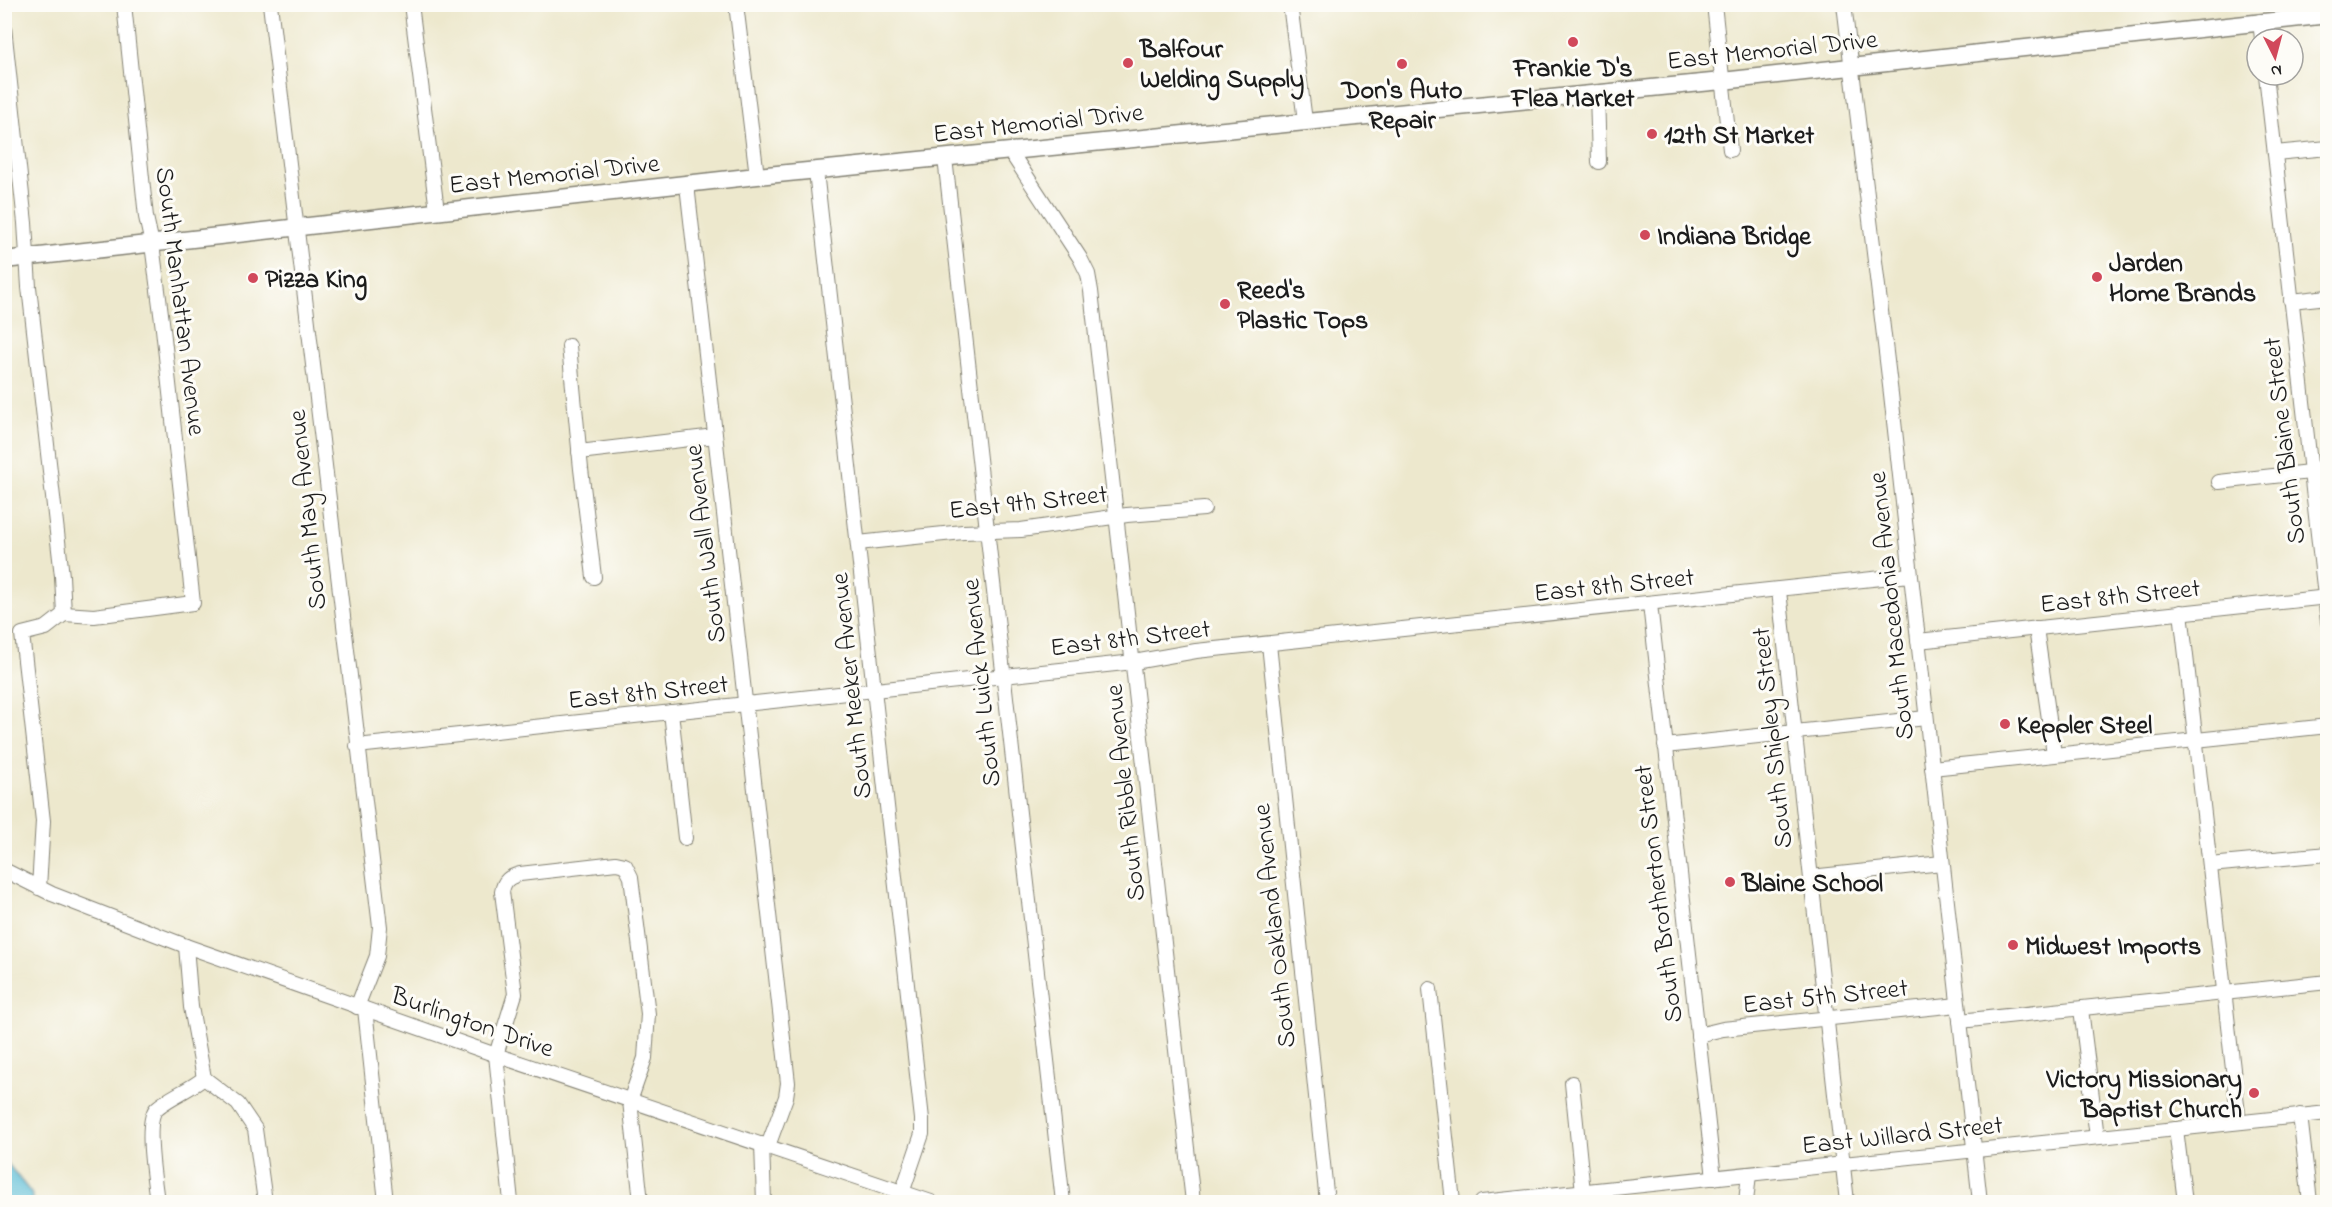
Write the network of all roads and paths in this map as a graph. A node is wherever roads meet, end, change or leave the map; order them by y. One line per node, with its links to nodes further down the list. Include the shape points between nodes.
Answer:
1 (124, 4): 28 (street, South Manhattan Avenue)
2 (270, 4): 27 (street, South May Avenue)
3 (411, 4): 26 (street)
4 (736, 4): 24 (street)
5 (1290, 4): 16 (street)
6 (1714, 4): 13 (street)
7 (1844, 4): 12 (street, South Macedonia Avenue)
8 (2328, 15): 9 (main road, East Memorial Drive)
9 (2260, 21): 11 (street); 12 (main road, East Memorial Drive)
10 (4, 27): 29 (street)
11 (2261, 27)
12 (1852, 67): 13 (main road, East Memorial Drive); 43 (street, South Macedonia Avenue)
13 (1722, 81): 15 (main road, East Memorial Drive); 18 (street)
14 (2267, 87): 20 (street, South Blaine Street)
15 (1597, 92): 16 (main road, East Memorial Drive); 22 (street)
16 (1305, 121): 19 (main road, East Memorial Drive)
17 (2328, 148): 20 (street)
18 (1730, 150)
19 (1010, 151): 21 (main road, East Memorial Drive); 40 (street, South Ribble Avenue, via 1088,274)
20 (2275, 153): 32 (street, South Blaine Street)
21 (945, 158): 23 (main road, East Memorial Drive); 41 (street, South Luick Avenue)
22 (1599, 162)
23 (816, 171): 24 (main road, East Memorial Drive); 42 (street, South Meeker Avenue)
24 (757, 176): 25 (main road, East Memorial Drive)
25 (687, 184): 26 (main road, East Memorial Drive); 34 (street, South Wall Avenue)
26 (437, 211): 27 (main road, East Memorial Drive)
27 (298, 228): 28 (main road, East Memorial Drive); 63 (street, South May Avenue)
28 (152, 244): 29 (main road, East Memorial Drive); 49 (street, South Manhattan Avenue, via 194,603 94,616)
29 (27, 258): 30 (main road, East Memorial Drive); 49 (street)
30 (4, 260)
31 (2328, 297): 32 (street)
32 (2291, 301): 37 (street, South Blaine Street)
33 (569, 346): 35 (street)
34 (715, 436): 35 (street); 57 (street, South Wall Avenue)
35 (579, 452): 44 (street)
36 (2328, 470): 37 (street)
37 (2311, 472): 38 (street); 46 (street, South Blaine Street)
38 (2219, 482)
39 (1204, 508): 40 (street, East 9th Street)
40 (1117, 517): 41 (street, East 9th Street); 54 (street, South Ribble Avenue)
41 (987, 532): 42 (street, East 9th Street); 55 (street, South Luick Avenue)
42 (858, 543): 56 (street, South Meeker Avenue)
43 (1910, 575): 45 (street, East 8th Street); 52 (street, South Macedonia Avenue)
44 (594, 577)
45 (1779, 591): 47 (street, East 8th Street); 61 (street, South Shipley Street)
46 (2326, 597): 48 (street, East 8th Street); 50 (street, South Blaine Street)
47 (1650, 604): 53 (street, East 8th Street); 64 (street, South Brotherton Street)
48 (2181, 612): 51 (street, East 8th Street); 62 (street)
49 (64, 614): 73 (street, via 46,628 22,634 43,821)
50 (2328, 622)
51 (2036, 628): 52 (street, East 8th Street); 65 (street)
52 (1918, 641): 59 (street, South Macedonia Avenue)
53 (1269, 644): 54 (street, East 8th Street); 109 (street, South Oakland Avenue)
54 (1134, 662): 55 (street, East 8th Street); 108 (street, South Ribble Avenue)
55 (1003, 677): 56 (street, East 8th Street); 107 (street, South Luick Avenue)
56 (875, 690): 57 (street, East 8th Street); 99 (street, South Meeker Avenue, via 923,1128)
57 (747, 704): 58 (street, East 8th Street); 93 (street, South Wall Avenue, via 788,1083 786,1098)
58 (671, 712): 63 (street, East 8th Street); 67 (street)
59 (1926, 718): 61 (street); 66 (street, South Macedonia Avenue)
60 (2328, 726): 62 (street)
61 (1794, 732): 64 (street); 72 (street, South Shipley Street)
62 (2196, 740): 65 (street); 70 (street)
63 (357, 746): 79 (street, South May Avenue, via 380,927 379,946)
64 (1665, 746): 83 (street, South Brotherton Street)
65 (2054, 754): 66 (street)
66 (1932, 768): 69 (street, South Macedonia Avenue)
67 (686, 838)
68 (2328, 854): 70 (street)
69 (1942, 863): 72 (street); 78 (street, South Macedonia Avenue)
70 (2210, 865): 77 (street)
71 (4, 870): 73 (street, Burlington Drive)
72 (1811, 877): 81 (street, South Shipley Street)
73 (39, 888): 74 (street, Burlington Drive)
74 (186, 946): 79 (street, Burlington Drive); 85 (street)
75 (2328, 982): 77 (street)
76 (1430, 989): 110 (street)
77 (2225, 993): 80 (street); 90 (street)
78 (1958, 1005): 81 (street, East 5th Street); 82 (street, South Macedonia Avenue)
79 (361, 1008): 84 (street, Burlington Drive); 102 (street, South May Avenue)
80 (2081, 1009): 82 (street); 92 (street)
81 (1826, 1018): 83 (street, East 5th Street); 95 (street, South Shipley Street)
82 (1960, 1022): 94 (street, South Macedonia Avenue)
83 (1698, 1035): 97 (street, South Brotherton Street)
84 (496, 1055): 87 (street, Burlington Drive); 87 (street, via 515,994 504,882 520,874 616,863 626,867 631,877 649,1030 645,1059); 103 (street)
85 (204, 1078): 100 (street, via 152,1115); 101 (street, via 238,1104 255,1129)
86 (1572, 1083): 98 (street)
87 (630, 1101): 93 (street, Burlington Drive); 104 (street)
88 (2328, 1113): 89 (street, East Willard Street)
89 (2300, 1115): 90 (street, East Willard Street); 116 (street)
90 (2239, 1122): 91 (street, East Willard Street)
91 (2176, 1129): 92 (street, East Willard Street); 115 (street)
92 (2097, 1137): 94 (street, East Willard Street)
93 (765, 1145): 99 (street, Burlington Drive); 105 (street, South Wall Avenue)
94 (1974, 1150): 95 (street, East Willard Street); 114 (street, South Macedonia Avenue)
95 (1843, 1164): 96 (street, East Willard Street); 113 (street, South Shipley Street)
96 (1749, 1174): 97 (street, East Willard Street); 112 (street)
97 (1714, 1178): 98 (street, East Willard Street)
98 (1583, 1192): 111 (street, East Willard Street)
99 (898, 1196): 106 (street, Burlington Drive)
100 (157, 1203)
101 (265, 1203)
102 (386, 1203)
103 (511, 1203)
104 (641, 1203)
105 (764, 1203)
106 (931, 1203)
107 (1063, 1203)
108 (1193, 1203)
109 (1327, 1203)
110 (1453, 1203)
111 (1482, 1203)
112 (1746, 1203)
113 (1847, 1203)
114 (1980, 1203)
115 (2185, 1203)
116 (2310, 1203)

